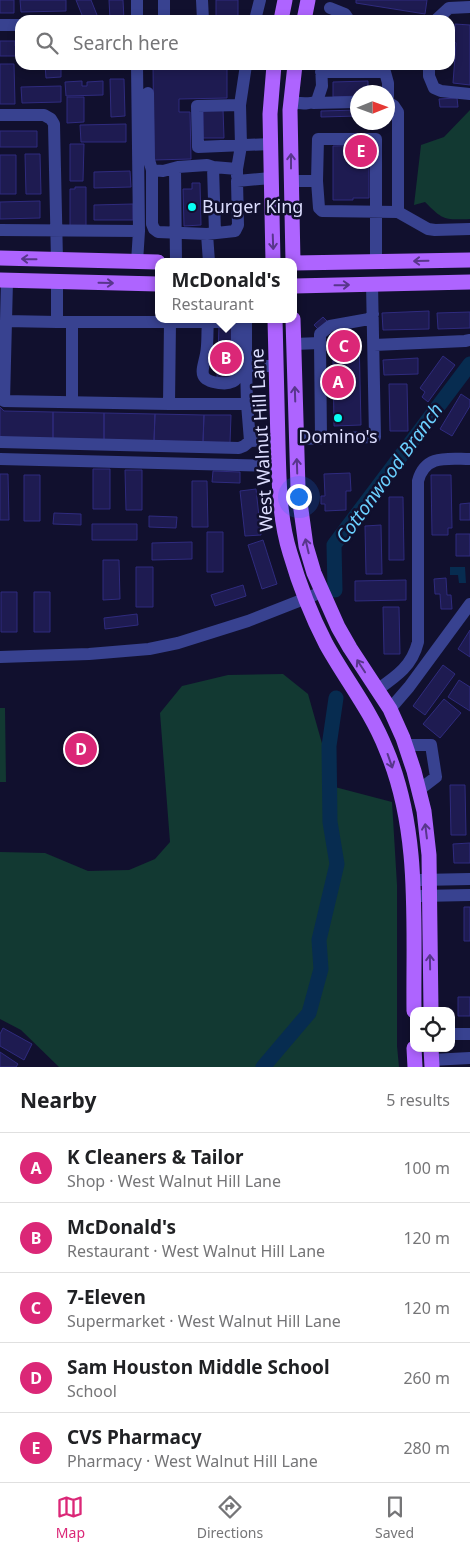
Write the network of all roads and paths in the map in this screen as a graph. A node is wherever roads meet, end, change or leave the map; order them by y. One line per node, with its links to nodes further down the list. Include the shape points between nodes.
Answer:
1 (137, 0): 9 (street)
2 (164, 0): 10 (street)
3 (202, 0): 11 (street)
4 (260, 0): 12 (street)
5 (285, 0): 13 (main road)
6 (308, 0): 14 (main road)
7 (470, 7): 16 (street, via 449,8)
8 (330, 9): 15 (street)
9 (137, 15)
10 (164, 15)
11 (203, 15)
12 (256, 15)
13 (282, 15)
14 (305, 15)
15 (346, 15)
16 (441, 15)
17 (0, 25): 18 (street)
18 (15, 25)
19 (136, 70): 49 (street)
20 (245, 70): 32 (street)
21 (274, 70): 35 (main road)
22 (294, 70): 29 (main road)
23 (321, 70): 31 (street, via 320,93)
24 (353, 70): 26 (street, via 385,72)
25 (429, 70): 28 (street, via 434,88)
26 (388, 85)
27 (148, 93): 39 (street)
28 (470, 94)
29 (291, 102): 31 (street); 42 (main road, one-way to 29)
30 (350, 102): 31 (street)
31 (313, 103)
32 (240, 105): 36 (street); 36 (street, via 197,106 198,147)
33 (395, 108): 45 (street, via 398,112)
34 (0, 114): 48 (street, via 44,115 52,119)
35 (271, 144): 36 (street); 41 (main road)
36 (240, 146): 40 (street)
37 (175, 168): 38 (street, via 207,165); 39 (street); 50 (street)
38 (213, 168): 40 (street); 51 (street)
39 (152, 170): 50 (street, via 152,224 158,232)
40 (237, 175): 41 (street); 51 (street, via 238,225 234,231)
41 (271, 178): 55 (main road, one-way to 55)
42 (291, 181): 43 (street); 56 (main road)
43 (317, 181): 44 (street, via 322,211); 44 (street, via 318,139 376,139)
44 (376, 211): 45 (street); 61 (street)
45 (398, 212): 46 (street, via 435,230)
46 (470, 229)
47 (0, 230): 48 (street)
48 (57, 230): 49 (street); 57 (street)
49 (139, 231): 59 (street)
50 (175, 233): 51 (street); 53 (street)
51 (211, 234): 54 (street)
52 (0, 258): 57 (main road, one-way to 52)
53 (176, 258)
54 (208, 258)
55 (273, 258)
56 (293, 258)
57 (57, 260): 59 (main road); 64 (main road)
58 (470, 260): 61 (main road, one-way to 61)
59 (137, 262): 60 (main road)
60 (155, 262)
61 (376, 262): 62 (main road)
62 (297, 263)
63 (3, 281): 64 (main road); 71 (street)
64 (57, 282): 66 (main road, one-way to 66); 72 (street)
65 (470, 282): 67 (main road)
66 (155, 284)
67 (372, 284): 68 (main road, one-way to 67); 69 (street)
68 (297, 286)
69 (373, 314): 81 (street, via 369,318 330,326 320,334); 83 (street)
70 (155, 320): 73 (street)
71 (6, 322): 72 (street); 86 (street, via 4,401)
72 (56, 322): 73 (street)
73 (72, 322): 86 (street)
74 (170, 323): 87 (street)
75 (204, 323): 76 (street, via 210,377 213,382 228,384 237,378)
76 (237, 323)
77 (246, 323): 84 (street)
78 (275, 323): 85 (main road, West Walnut Hill Lane)
79 (294, 323): 82 (main road, West Walnut Hill Lane)
80 (470, 340): 83 (street)
81 (320, 343): 82 (street); 89 (street)
82 (294, 344): 90 (main road, West Walnut Hill Lane, one-way to 82)
83 (374, 345): 89 (street, via 375,437)
84 (246, 366): 85 (street); 88 (street)
85 (276, 366): 91 (main road, West Walnut Hill Lane)
86 (72, 402): 87 (street)
87 (169, 404): 88 (street)
88 (247, 404): 92 (street)
89 (321, 438): 90 (street)
90 (296, 439): 91 (main road); 97 (main road, West Walnut Hill Lane, one-way to 90)
91 (278, 440): 92 (street); 96 (main road, West Walnut Hill Lane)
92 (250, 441): 93 (street, via 239,448)
93 (0, 442)
94 (0, 459): 96 (street)
95 (470, 459): 103 (street, via 432,461 421,472 418,481 418,642 415,656 407,666)
96 (279, 466): 98 (main road, West Walnut Hill Lane)
97 (299, 492): 98 (street); 99 (main road, West Walnut Hill Lane, one-way to 97, via 306,546)
98 (281, 501): 100 (main road, West Walnut Hill Lane, via 289,552)
99 (322, 592): 100 (street); 103 (main road, West Walnut Hill Lane, one-way to 99, via 350,648)
100 (305, 599): 102 (street, via 220,630 148,649); 104 (main road, West Walnut Hill Lane, via 326,644)
101 (470, 604): 105 (street)
102 (0, 657)
103 (378, 690): 104 (main road); 105 (main road, West Walnut Hill Lane)
104 (360, 699): 106 (main road, West Walnut Hill Lane)
105 (390, 709): 106 (main road); 107 (main road, West Walnut Hill Lane)
106 (371, 716): 110 (main road, West Walnut Hill Lane, one-way to 110, via 387,750 398,785 409,838)
107 (405, 745): 108 (main road, West Walnut Hill Lane); 108 (street, via 431,745 436,777)
108 (419, 790): 111 (main road, West Walnut Hill Lane, one-way to 108, via 429,855)
109 (470, 879): 111 (street)
110 (413, 880): 111 (street); 113 (main road, West Walnut Hill Lane)
111 (429, 880): 114 (main road, West Walnut Hill Lane)
112 (470, 895): 114 (street)
113 (413, 896): 114 (street); 115 (main road, West Walnut Hill Lane)
114 (429, 896): 116 (main road, West Walnut Hill Lane, one-way to 114)
115 (414, 1007)
116 (431, 1007)
117 (455, 1034): 118 (street)
118 (470, 1034)
119 (414, 1052): 122 (main road)
120 (432, 1058): 121 (street)
121 (470, 1058)
122 (415, 1067)

